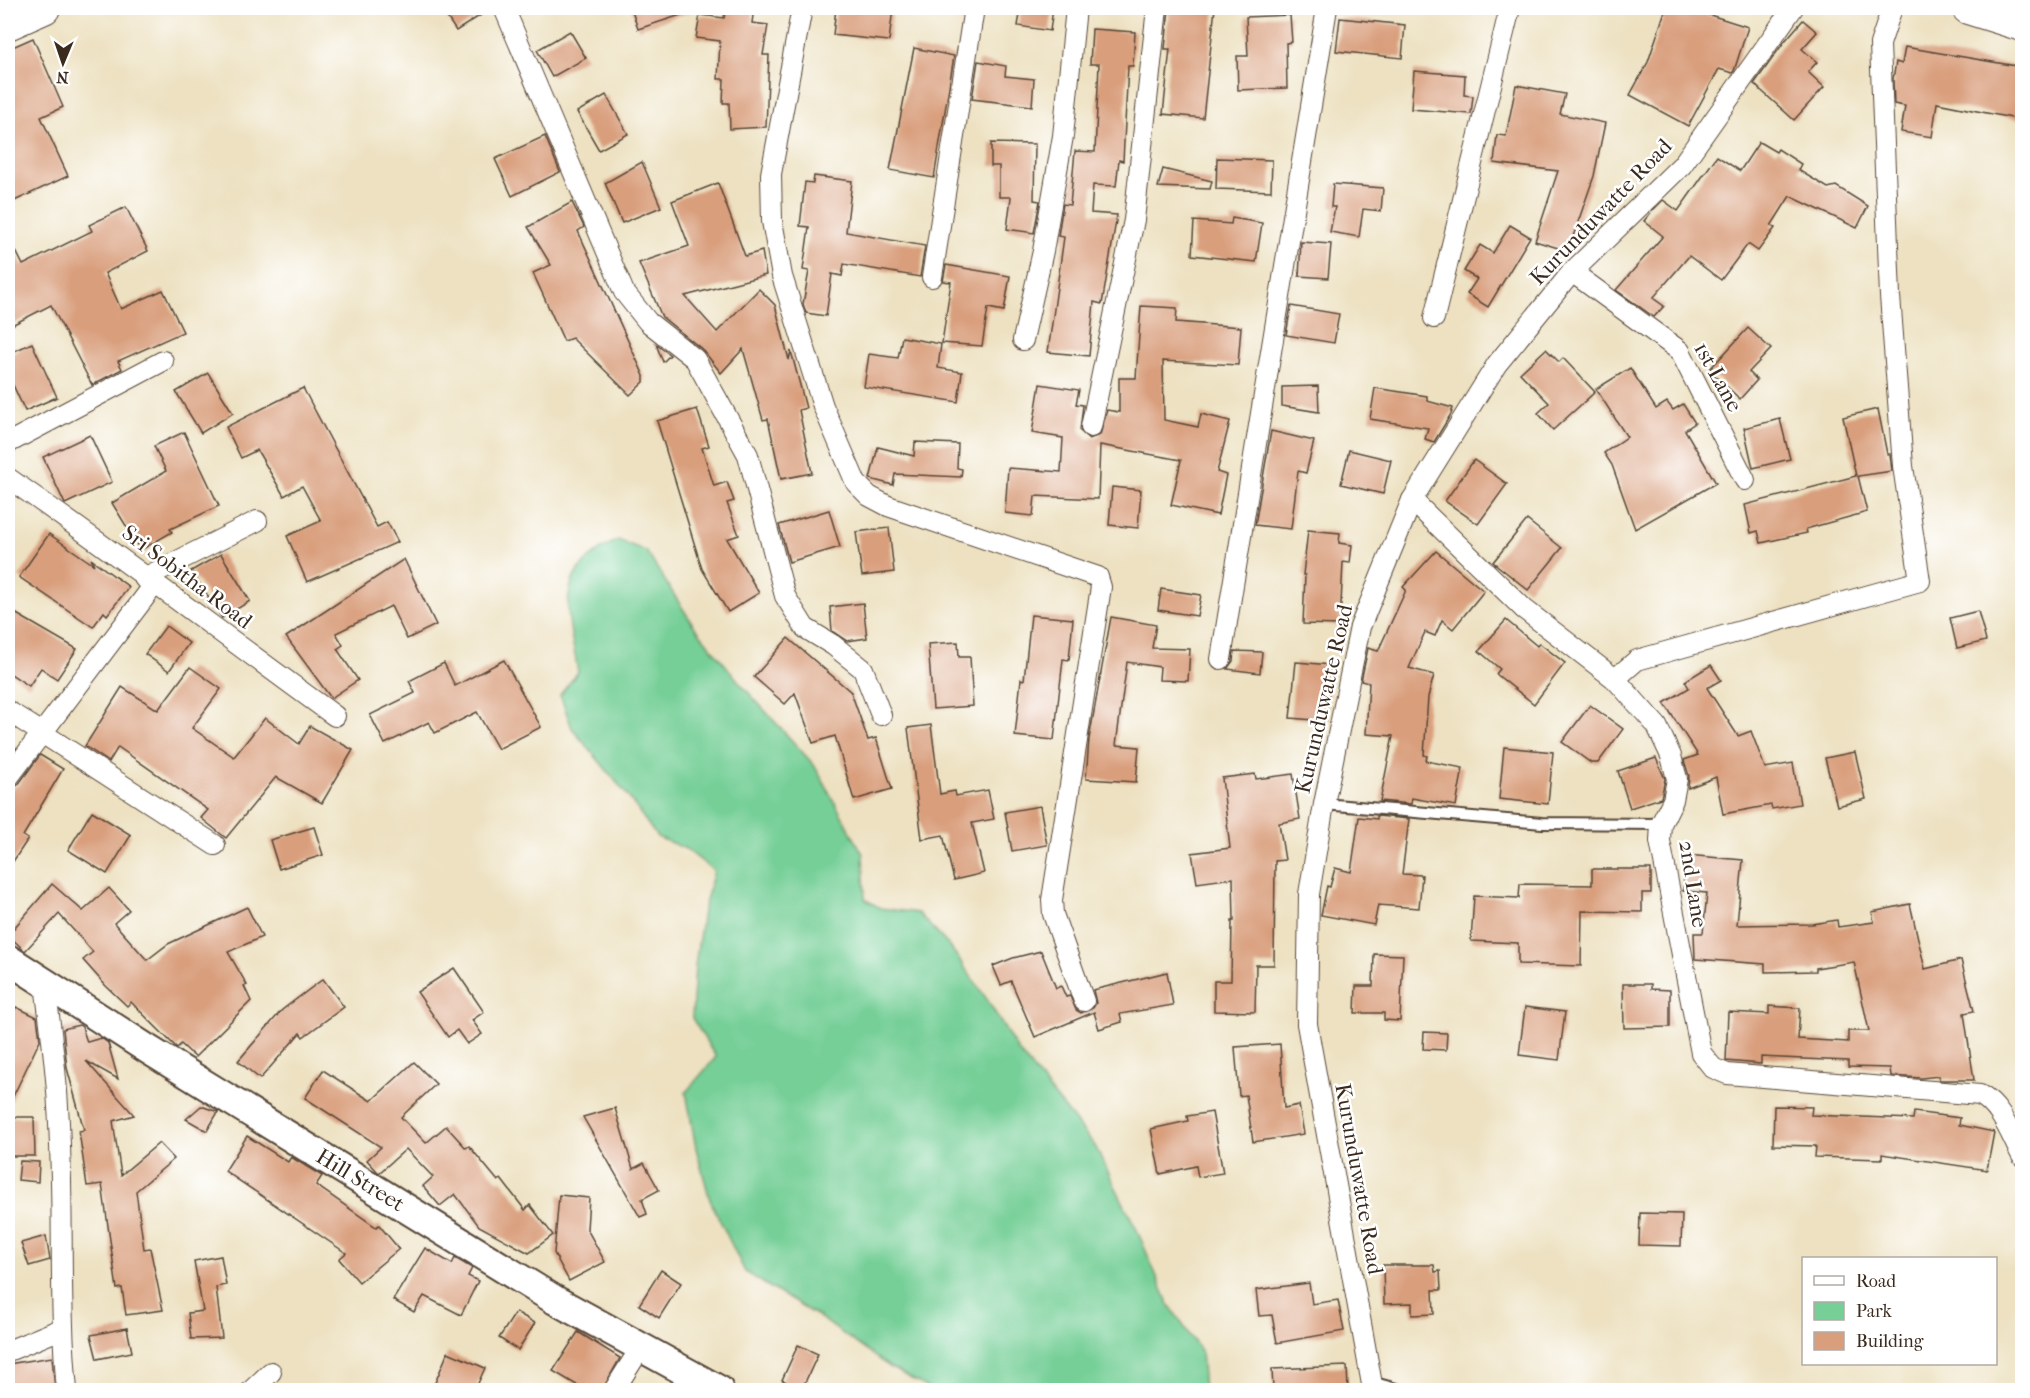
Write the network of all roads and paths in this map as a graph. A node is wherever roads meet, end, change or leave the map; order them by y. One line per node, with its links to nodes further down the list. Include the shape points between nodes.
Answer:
1 (44, 8): 12 (main road)
2 (504, 8): 29 (street, via 624,292 648,322 695,359 748,455 785,596 805,628 863,669)
3 (802, 8): 38 (street, via 771,174 772,221 782,276 823,406 856,483 888,506 1098,577 1101,587 1052,900 1053,914)
4 (974, 8): 15 (street)
5 (1076, 8): 17 (street, via 1063,136)
6 (1157, 8): 19 (street, via 1134,220)
7 (1327, 8): 26 (street)
8 (1510, 8): 16 (street)
9 (1793, 8): 14 (street, Kurunduwatte Road, via 1682,165)
10 (1892, 8): 27 (street, via 1880,44 1890,284 1903,466 1920,581 1636,660)
11 (1968, 8): 13 (main road)
12 (8, 24)
13 (2022, 25)
14 (1572, 272): 22 (street, 1st Lane, via 1680,351); 23 (street, Kurunduwatte Road, via 1497,364)
15 (932, 277)
16 (1434, 318)
17 (1023, 340)
18 (163, 361): 20 (street)
19 (1091, 427)
20 (8, 443)
21 (8, 478): 25 (street, Sri Sobitha Road)
22 (1745, 480)
23 (1412, 501): 27 (street, 2nd Lane, via 1524,609); 33 (street, Kurunduwatte Road, via 1360,627)
24 (257, 521): 25 (street)
25 (149, 581): 30 (street, Sri Sobitha Road); 31 (street)
26 (1221, 659)
27 (1615, 679): 34 (street, 2nd Lane, via 1657,726 1671,756 1677,779 1674,800)
28 (8, 711): 31 (street)
29 (881, 715)
30 (335, 716)
31 (39, 733): 32 (street); 35 (street)
32 (8, 778)
33 (1324, 804): 34 (lane, via 1542,823); 44 (street, Kurunduwatte Road, via 1309,894 1307,1024)
34 (1661, 824): 39 (street, 2nd Lane, via 1662,861 1701,1053 1713,1068 1727,1074 1980,1095 1998,1109)
35 (215, 845)
36 (8, 959): 37 (main road, Hill Street)
37 (45, 984): 40 (street, via 58,1107); 41 (main road, Hill Street)
38 (1084, 1001)
39 (2022, 1156)
40 (61, 1329): 42 (street); 45 (street)
41 (640, 1349): 47 (street); 48 (main road, Hill Street)
42 (8, 1351)
43 (271, 1372): 46 (street)
44 (1372, 1386): 49 (lane)
45 (67, 1390)
46 (252, 1390)
47 (614, 1390)
48 (719, 1390)
49 (1400, 1390)

